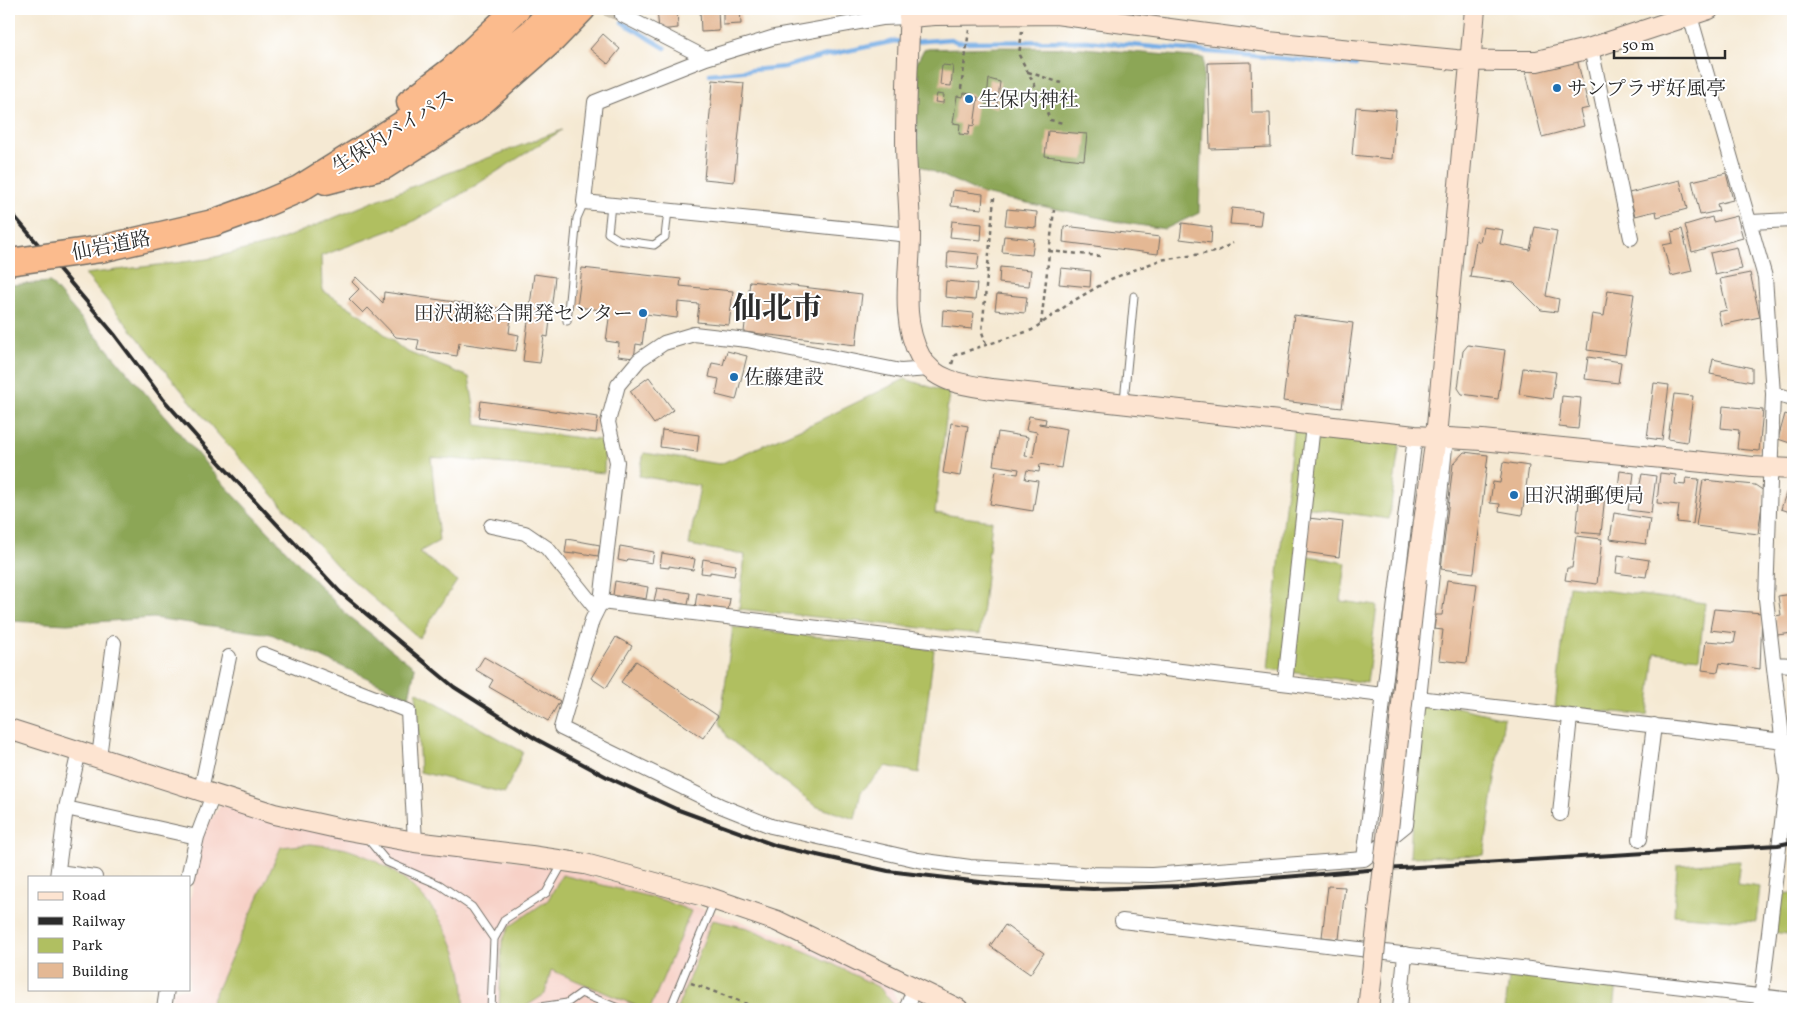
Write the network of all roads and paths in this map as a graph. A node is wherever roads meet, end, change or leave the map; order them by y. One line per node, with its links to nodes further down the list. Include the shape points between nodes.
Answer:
1 (517, 9): 17 (highway, via 452,70)
2 (554, 9): 17 (highway, 生保内バイパス, via 532,32 472,81)
3 (582, 9): 17 (highway, via 471,111 384,166)
4 (1475, 9): 12 (street)
5 (1696, 11): 10 (street); 24 (street)
6 (910, 13): 11 (street, via 775,37); 12 (street, via 1056,14 1268,42); 26 (street, via 906,143)
7 (622, 15): 11 (street)
8 (969, 29): 15 (path)
9 (1022, 31): 13 (path, via 1019,55)
10 (1591, 48): 12 (street, via 1537,61); 27 (street)
11 (706, 58): 19 (street, via 595,102)
12 (1470, 60): 43 (street)
13 (1028, 72): 14 (path); 16 (path, via 1050,120)
14 (1062, 83)
15 (961, 89)
16 (1064, 123)
17 (299, 188): 25 (highway, 生保内バイパス)
18 (994, 198): 35 (path, via 982,332)
19 (584, 202): 20 (street); 33 (lane, via 577,218)
20 (611, 205): 21 (street); 21 (lane, via 608,233 619,240 654,245 665,237)
21 (668, 210): 26 (street)
22 (1054, 210): 29 (path)
23 (1793, 220): 24 (street)
24 (1751, 222): 38 (street, via 1765,277)
25 (213, 223): 31 (highway, 仙岩道路, bridge, via 102,249)
26 (910, 235): 36 (street, via 908,307 911,336 920,357)
27 (1631, 238)
28 (1233, 243): 34 (path, via 1216,252 1160,260 1111,279)
29 (1050, 250): 30 (path); 34 (path)
30 (1100, 256)
31 (9, 262)
32 (1134, 296): 40 (lane)
33 (568, 321)
34 (1040, 324): 35 (path, via 1032,330)
35 (986, 344): 37 (path, via 955,355)
36 (930, 369): 37 (street); 47 (street, via 901,371 747,340 694,334 664,343 639,360 618,385 608,422 617,462)
37 (948, 380): 40 (street, via 992,389)
38 (1773, 394): 39 (street); 44 (street)
39 (1793, 399)
40 (1124, 404): 41 (street)
41 (1313, 425): 42 (street); 53 (street)
42 (1415, 436): 43 (street); 54 (street)
43 (1441, 437): 44 (street); 55 (street); 91 (street, bridge, via 1416,578)
44 (1770, 467): 45 (street); 51 (street, via 1766,599)
45 (1793, 469)
46 (492, 526): 47 (street, via 525,533 547,548)
47 (599, 606): 53 (street); 69 (street, via 560,728 722,806 771,826 918,860 970,867 1082,874 1152,875)
48 (114, 643): 61 (street)
49 (263, 654): 68 (street, via 408,711)
50 (229, 657): 62 (street)
51 (1774, 664): 52 (street); 59 (street)
52 (1793, 665)
53 (1285, 683): 54 (street)
54 (1383, 695): 69 (street)
55 (1418, 698): 56 (street); 69 (street, via 1406,826)
56 (1570, 717): 57 (street); 64 (street)
57 (1654, 726): 59 (street); 67 (street)
58 (9, 729): 60 (street)
59 (1788, 742): 82 (street, via 1787,780)
60 (79, 751): 61 (street); 63 (street)
61 (99, 758): 62 (street)
62 (207, 792): 65 (street, via 274,814); 66 (street)
63 (66, 808): 66 (street); 71 (street)
64 (1560, 814)
65 (362, 832): 68 (street); 76 (lane, via 387,862 440,885 472,907)
66 (196, 837): 73 (street)
67 (1640, 839)
68 (416, 842): 70 (street)
69 (1364, 858)
70 (564, 861): 74 (street); 76 (lane, via 546,893 505,919)
71 (57, 874): 72 (street)
72 (82, 876)
73 (188, 876)
74 (715, 899): 78 (lane); 79 (street, via 777,921)
75 (1122, 921): 77 (street)
76 (494, 939): 84 (lane)
77 (1406, 954): 82 (street); 92 (street)
78 (683, 980): 87 (lane); 88 (path)
79 (915, 988): 89 (street); 90 (street)
80 (167, 990): 83 (street)
81 (1793, 1000): 82 (street)
82 (1760, 1003)
83 (164, 1009)
84 (491, 1009)
85 (535, 1009): 86 (lane, via 567,1003 581,994)
86 (620, 1009)
87 (670, 1009)
88 (760, 1009)
89 (906, 1009)
90 (958, 1009)
91 (1368, 1009)
92 (1400, 1009)

